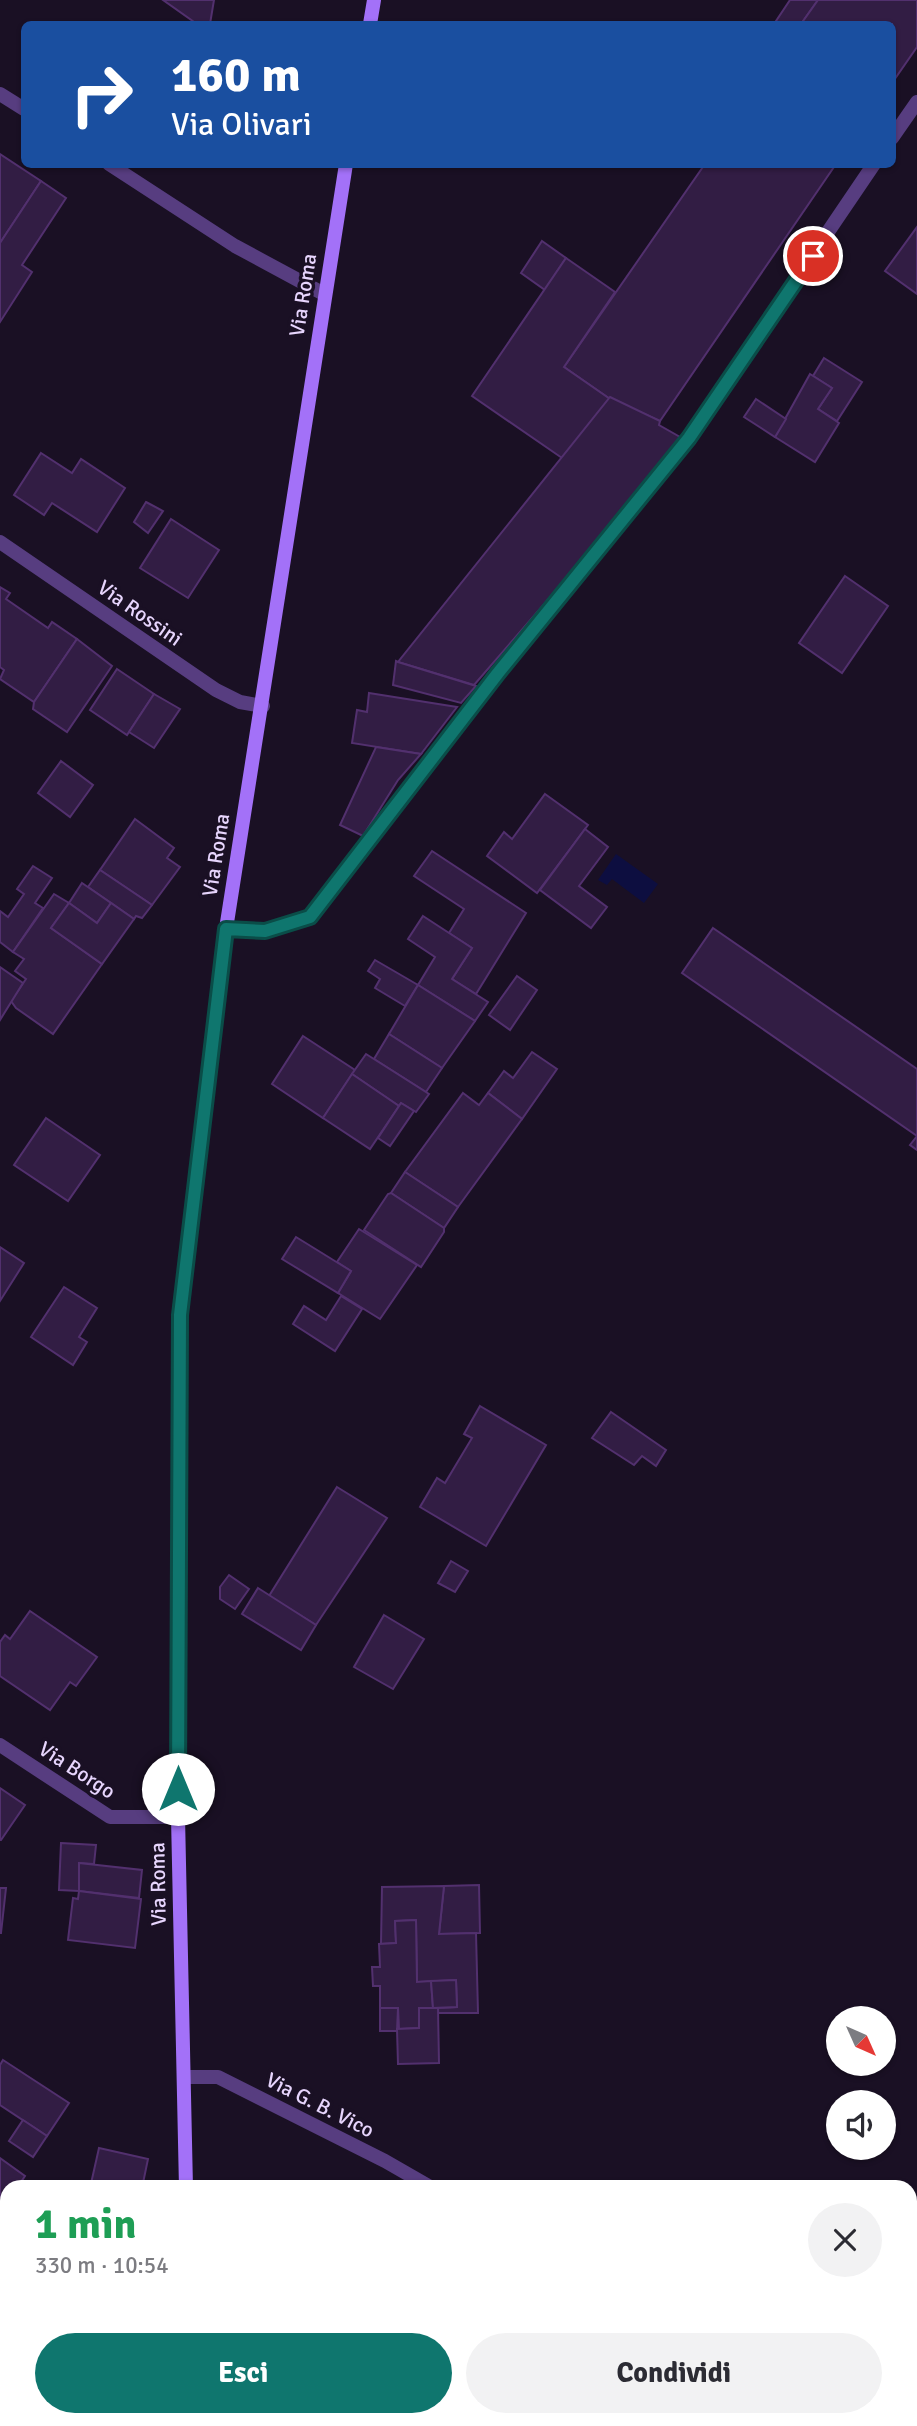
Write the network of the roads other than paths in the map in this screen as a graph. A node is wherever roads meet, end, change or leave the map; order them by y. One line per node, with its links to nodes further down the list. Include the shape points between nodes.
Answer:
1 (374, 0): 2 (main road)
2 (370, 21)
3 (0, 94): 5 (street)
4 (917, 102): 6 (street)
5 (21, 108)
6 (896, 132)
7 (115, 168): 10 (street, via 235,246)
8 (345, 168): 10 (main road, Via Roma)
9 (871, 168): 13 (street, via 689,438 498,673 310,917 265,931)
10 (324, 294): 12 (main road, Via Roma)
11 (0, 541): 12 (street, Via Rossini, via 216,690 240,702)
12 (263, 706): 13 (main road, Via Roma)
13 (226, 929): 15 (main road, Via Roma, via 180,1315)
14 (0, 1745): 15 (street, Via Borgo, via 110,1817)
15 (178, 1816): 16 (main road, Via Roma)
16 (184, 2077): 17 (main road, Via Roma); 18 (street, Via G. B. Vico, via 218,2077)
17 (186, 2180)
18 (418, 2180)

